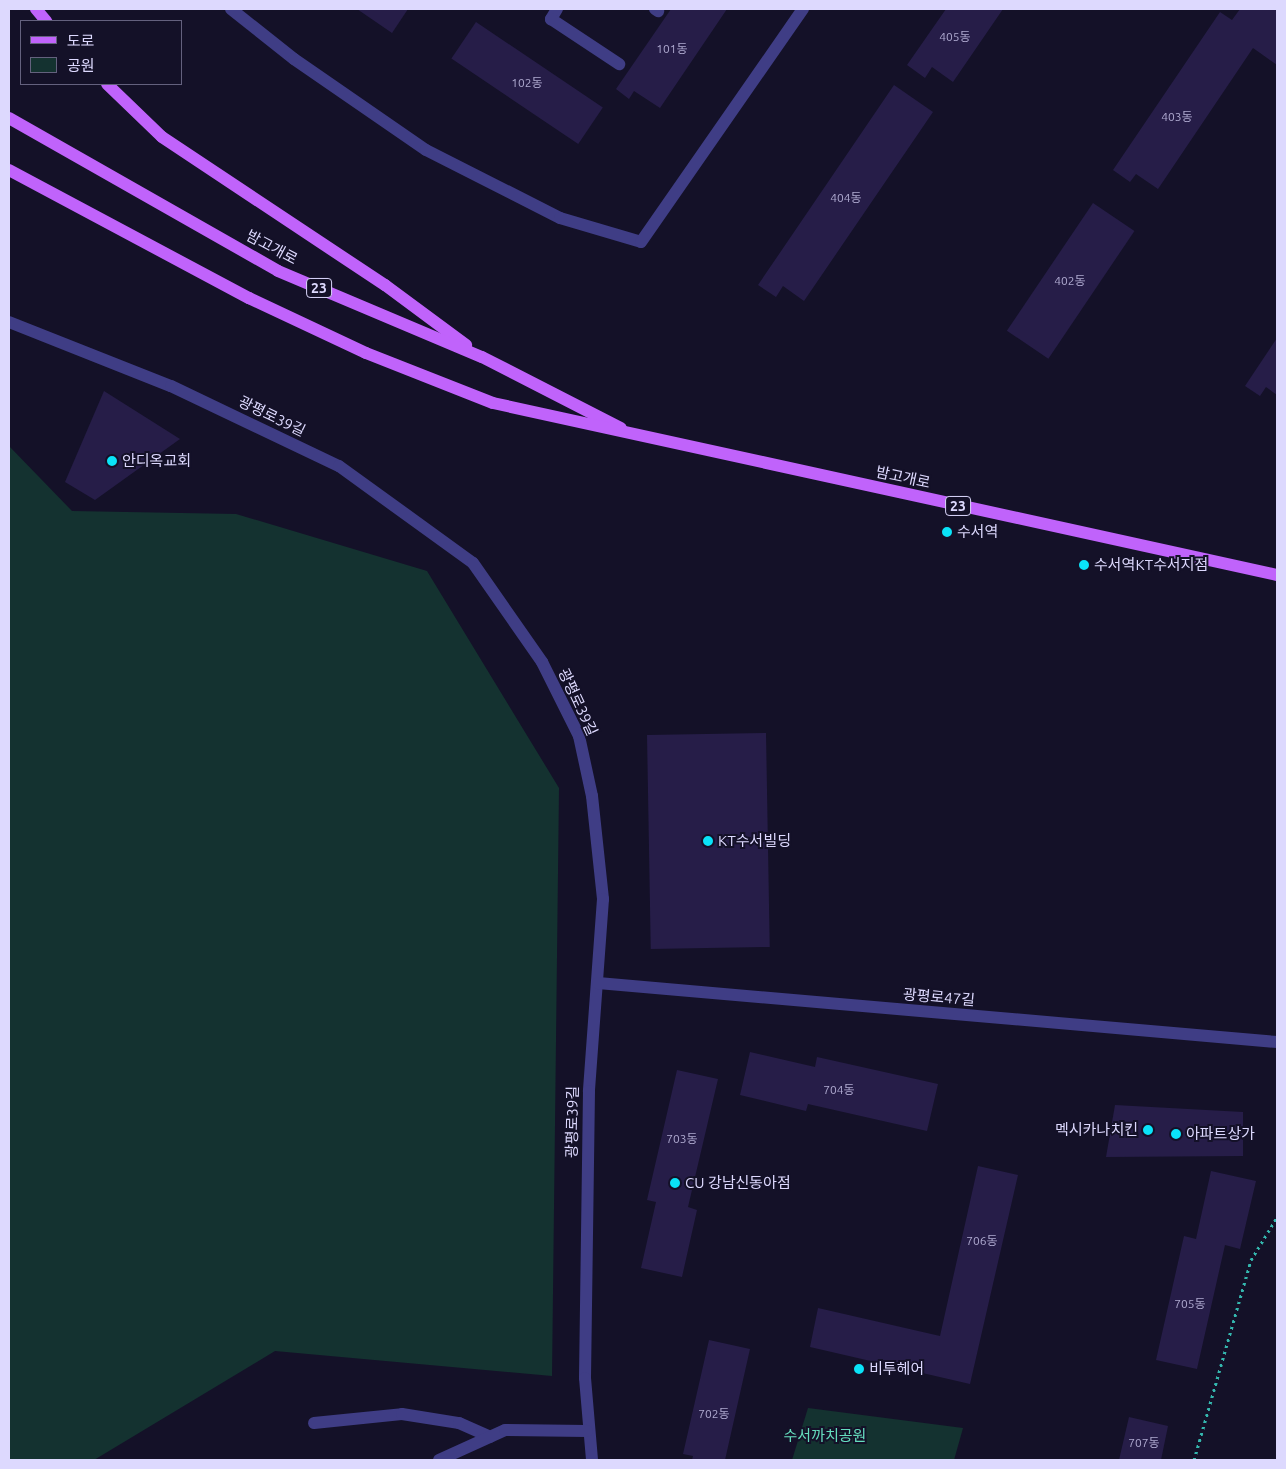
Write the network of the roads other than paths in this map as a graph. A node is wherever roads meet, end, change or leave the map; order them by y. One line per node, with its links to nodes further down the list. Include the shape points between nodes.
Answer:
1 (36, 9): 5 (main road)
2 (230, 9): 4 (street, via 294,59 426,150 560,218 641,242)
3 (557, 9): 6 (street, via 551,19)
4 (803, 9)
5 (45, 20)
6 (619, 64)
7 (108, 85): 11 (main road, via 162,137 385,285)
8 (9, 118): 11 (main road, 밤고개로 / 23, via 278,271)
9 (9, 170): 12 (main road, 밤고개로 / 23, via 249,298 366,353 493,403)
10 (9, 322): 14 (street, 광평로39길, via 171,386 339,466 473,563 542,662 579,736 592,796 603,900)
11 (482, 357): 12 (main road, 밤고개로 / 23)
12 (639, 437): 13 (main road, 밤고개로 / 23)
13 (1277, 575)
14 (598, 984): 15 (street, 광평로47길); 17 (street, 광평로39길, via 589,1091 585,1378)
15 (1277, 1042)
16 (314, 1423): 18 (street, via 402,1414 459,1423)
17 (588, 1431): 18 (street, via 504,1430); 20 (street, 광평로39길)
18 (490, 1437): 19 (street)
19 (439, 1460)
20 (592, 1460)

